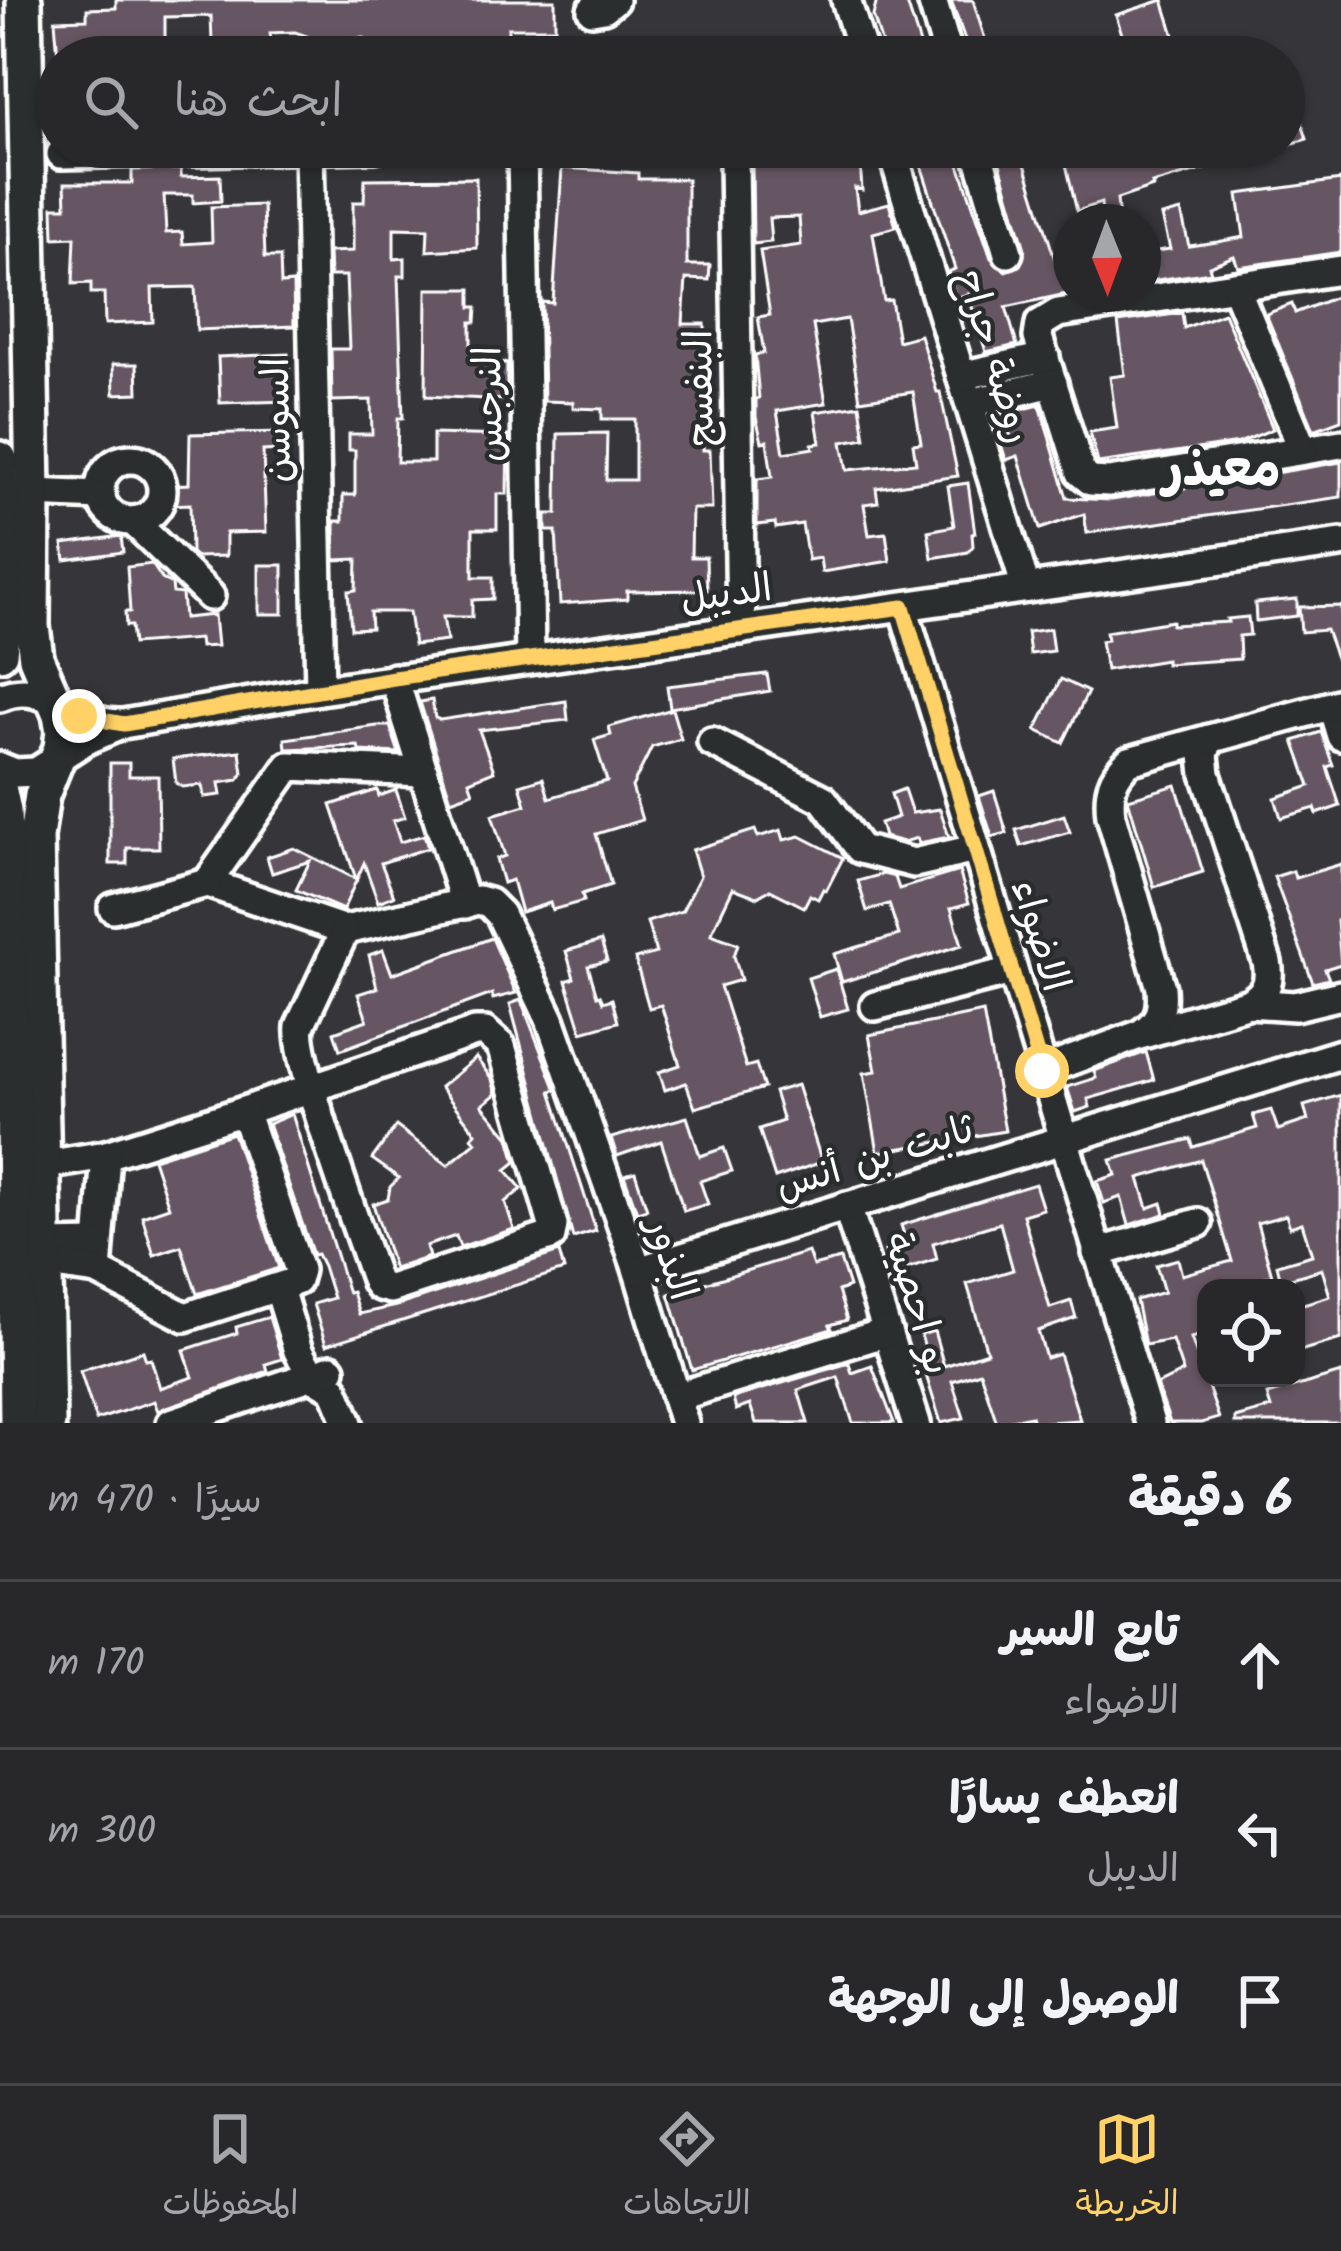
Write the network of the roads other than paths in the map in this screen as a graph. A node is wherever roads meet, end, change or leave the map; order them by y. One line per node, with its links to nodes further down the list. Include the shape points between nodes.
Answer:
1 (24, 0): 19 (main road)
2 (846, 0): 4 (street)
3 (932, 0): 5 (street)
4 (857, 36)
5 (943, 36)
6 (309, 168): 30 (street, السوسن)
7 (522, 168): 28 (street, النرجس)
8 (734, 168): 26 (street, البنفسج)
9 (897, 168): 15 (street, روضة جراح)
10 (982, 168): 11 (street)
11 (1008, 254)
12 (1341, 270): 13 (street)
13 (1235, 286): 14 (street, via 1058,313 1040,324); 17 (street)
14 (1049, 370): 15 (street); 17 (street, via 1081,472 1091,481)
15 (965, 390): 23 (street, روضة جراح)
16 (1341, 444): 17 (street)
17 (1303, 451)
18 (0, 458): 27 (main road)
19 (33, 494): 20 (street); 32 (main road, via 33,642)
20 (101, 496): 21 (street, via 116,518); 21 (street, via 113,465 139,460 154,469 160,502)
21 (133, 521): 24 (street)
22 (1341, 543): 23 (street, الديبل)
23 (1026, 588): 25 (street, الديبل)
24 (210, 596)
25 (903, 607): 26 (street, الديبل); 43 (street, الاضواء)
26 (741, 630): 28 (street, الديبل)
27 (0, 652)
28 (530, 659): 29 (street, الديبل)
29 (394, 678): 30 (street, الديبل); 40 (street)
30 (320, 690): 34 (street, الديبل)
31 (0, 697): 32 (street, الديبل, via 23,691)
32 (55, 699): 34 (street, الديبل, via 94,722); 38 (main road, via 63,731)
33 (1336, 705): 35 (street); 36 (street)
34 (124, 724): 38 (street, الديبل)
35 (1341, 736)
36 (1210, 739): 50 (street, via 1206,774 1270,974 1262,996); 52 (street, via 1129,761 1110,789 1161,988 1160,1017)
37 (712, 742): 43 (street, via 823,799 860,849 914,863)
38 (56, 763): 39 (street, الديبل, via 25,774); 60 (main road, via 37,823)
39 (0, 767)
40 (423, 772): 44 (street, via 289,766); 45 (street)
41 (0, 793): 42 (main road)
42 (2, 828): 57 (main road)
43 (975, 849): 48 (street, الاضواء)
44 (207, 883): 46 (street); 47 (street)
45 (465, 904): 47 (street); 67 (street, البذور, via 489,903 500,914 550,1019)
46 (113, 908)
47 (345, 930): 55 (street, via 298,1034)
48 (1012, 970): 51 (street); 54 (street, الاضواء)
49 (1341, 995): 50 (street, via 1295,1006)
50 (1249, 1004): 52 (street)
51 (875, 1006)
52 (1139, 1035): 54 (street)
53 (1341, 1054): 58 (street, ثابت بن أنس)
54 (1042, 1071): 58 (street, الاضواء)
55 (313, 1088): 55 (street, via 475,1032 495,1036 550,1236 379,1286); 56 (street)
56 (244, 1111): 59 (street); 68 (street, via 299,1270 296,1281)
57 (7, 1122): 62 (main road)
58 (1062, 1138): 61 (street, ثابت بن أنس); 64 (street, الاضواء)
59 (106, 1155): 60 (street); 66 (street)
60 (45, 1165): 65 (main road)
61 (848, 1206): 67 (street, ثابت بن أنس); 69 (street, بو احصية)
62 (7, 1208): 72 (main road)
63 (1198, 1222): 64 (street)
64 (1097, 1252): 77 (street, الاضواء)
65 (46, 1254): 66 (street); 73 (main road)
66 (97, 1258): 68 (street, via 183,1317)
67 (638, 1271): 71 (street, البذور)
68 (278, 1288): 70 (street, via 298,1352)
69 (886, 1332): 71 (street, البذور); 76 (street, بو احصية)
70 (322, 1372): 74 (street); 75 (street)
71 (680, 1410)
72 (17, 1423)
73 (48, 1423)
74 (171, 1423)
75 (348, 1423)
76 (916, 1423)
77 (1150, 1423)

